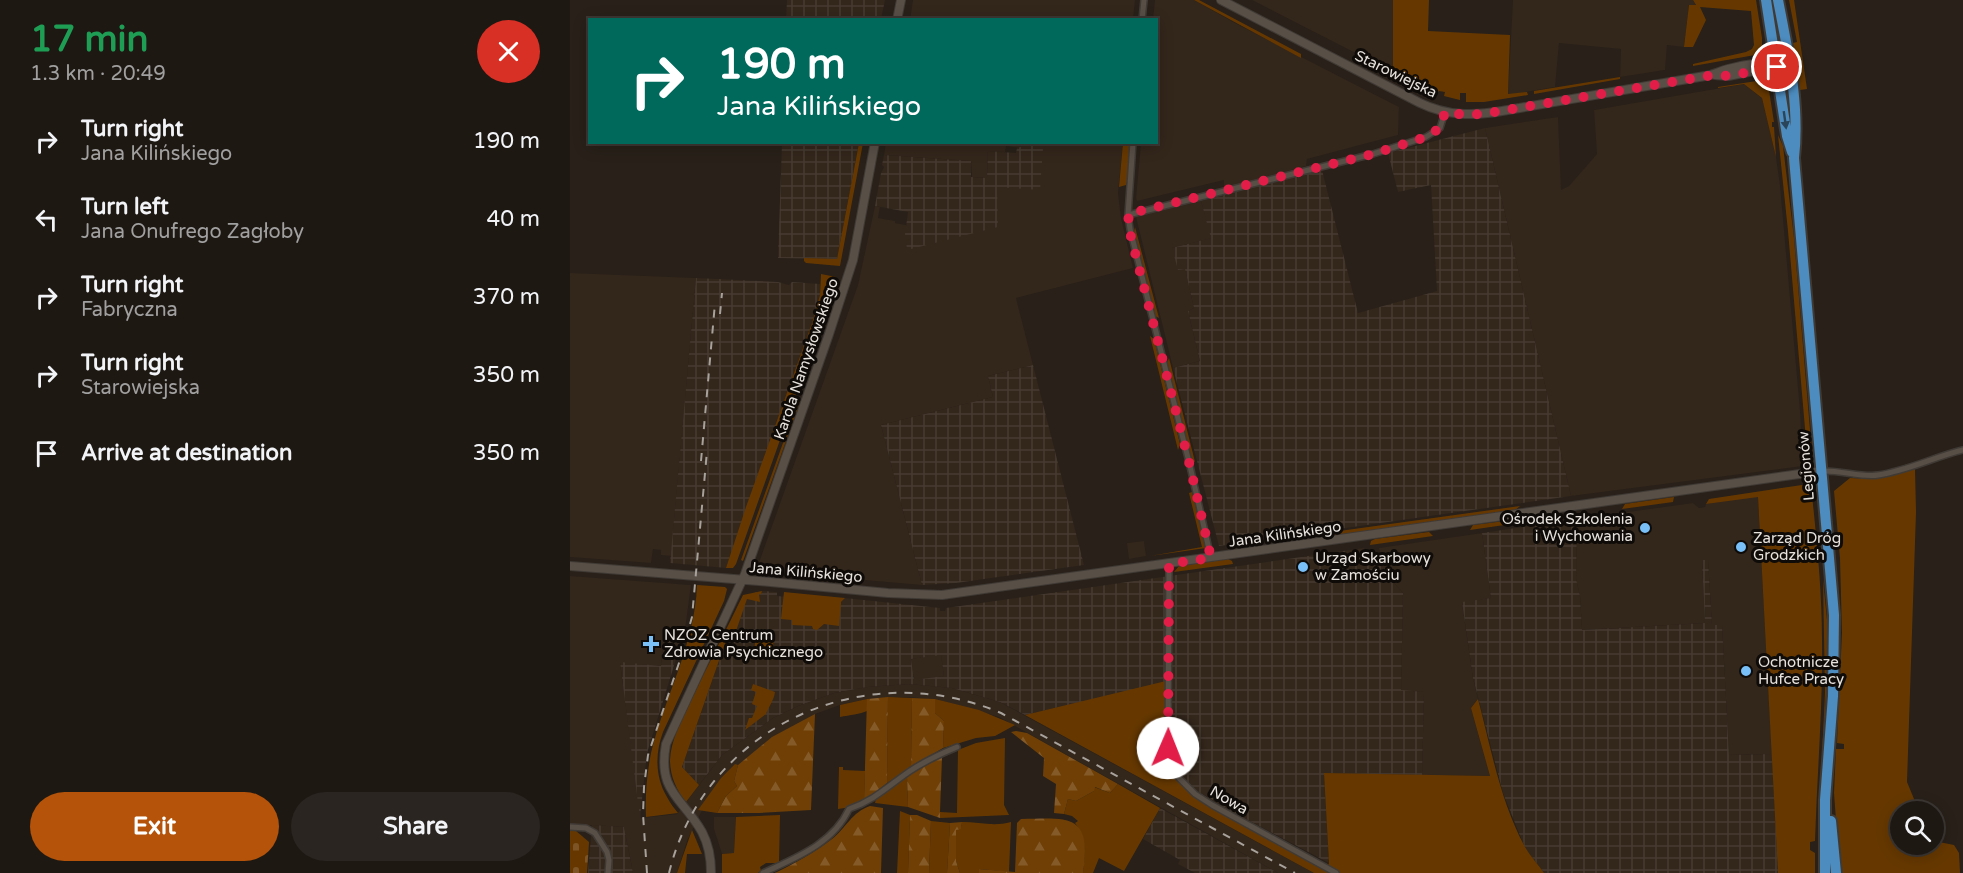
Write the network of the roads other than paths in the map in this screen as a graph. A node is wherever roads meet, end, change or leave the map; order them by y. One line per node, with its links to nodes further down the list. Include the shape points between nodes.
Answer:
1 (901, 0): 7 (street)
2 (1144, 0): 8 (street)
3 (1221, 0): 6 (street, Starowiejska)
4 (1767, 0): 10 (highway, Legionów)
5 (1778, 0): 9 (highway, Legionów)
6 (1233, 3): 11 (street, Starowiejska, via 1411,98)
7 (897, 18)
8 (1142, 18)
9 (1790, 62): 10 (street, Starowiejska); 14 (highway, Legionów)
10 (1777, 64): 11 (street, Starowiejska, via 1728,76 1714,75 1483,114); 14 (highway, Legionów, one-way to 14)
11 (1445, 112): 15 (street, via 1440,128 1426,137 1373,154)
12 (875, 144): 21 (street, Karola Namysłowskiego, via 847,282)
13 (1133, 144): 15 (street)
14 (1794, 158): 17 (highway, Legionów)
15 (1128, 214): 18 (street)
16 (1963, 450): 17 (street, Jana Kilińskiego, via 1875,476)
17 (1821, 471): 18 (street, Jana Kilińskiego); 23 (highway, Legionów, via 1835,627)
18 (1211, 558): 19 (street, Jana Kilińskiego)
19 (1169, 564): 21 (street, Jana Kilińskiego, via 930,596); 28 (street, Nowa, via 1168,752 1172,771 1203,800)
20 (570, 566): 21 (street, Jana Kilińskiego)
21 (742, 579): 26 (street, Karola Namysłowskiego, via 666,744 665,771 671,789 705,837)
22 (957, 747): 27 (street, via 931,758 875,798 849,809 836,830 817,845)
23 (1828, 772): 29 (highway, Legionów); 30 (highway, Legionów)
24 (570, 827): 25 (street, via 595,833 609,856)
25 (609, 873)
26 (711, 873)
27 (763, 873)
28 (1336, 873)
29 (1825, 873)
30 (1836, 873)

